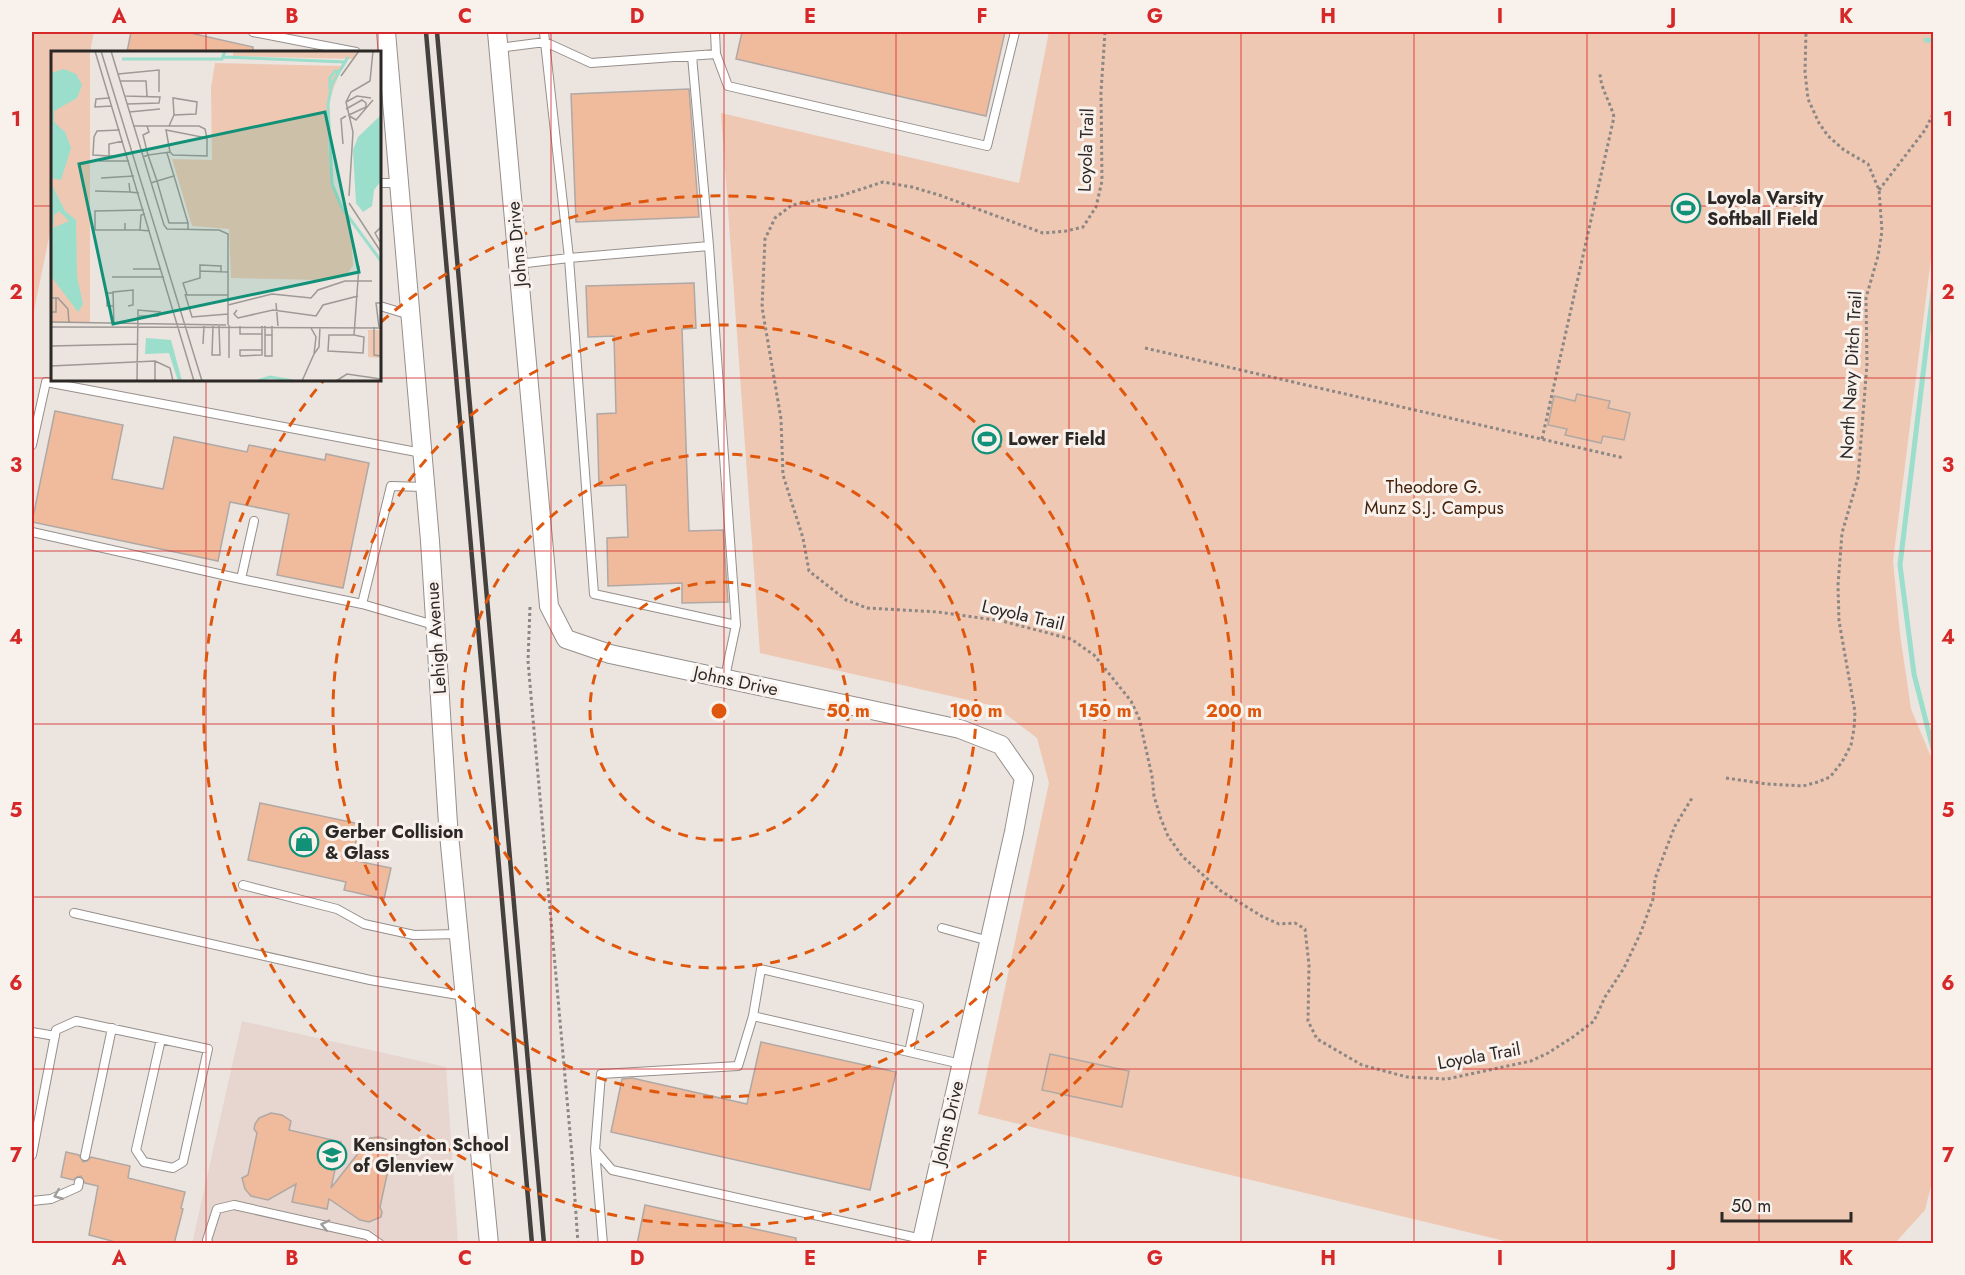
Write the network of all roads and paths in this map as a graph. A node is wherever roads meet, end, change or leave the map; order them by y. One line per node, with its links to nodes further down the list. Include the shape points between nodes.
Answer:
1 (253, 32): 10 (lane)
2 (386, 32): 12 (street, Lehigh Avenue)
3 (544, 32): 9 (lane)
4 (715, 32): 11 (lane)
5 (1015, 32): 11 (lane, via 987,146 728,86)
6 (1105, 32): 39 (path, Loyola Trail, via 1102,181 1096,207 1083,227 1043,233 939,195 883,182 840,196 792,205 775,218 765,239 762,307 781,420 783,475 809,571 846,600 867,608 1002,621 1071,639 1094,655 1131,700 1161,819 1182,856 1221,891 1263,917 1278,924 1295,923 1305,929 1308,1021 1317,1039 1362,1065 1407,1077 1447,1079 1531,1061 1594,1021 1641,932 1666,849)
7 (1806, 32): 18 (path, North Navy Ditch Trail, via 1808,99 1819,123 1844,150 1868,164)
8 (498, 40): 9 (lane); 21 (street, Johns Drive)
9 (545, 42): 13 (lane, via 591,63); 20 (lane)
10 (351, 51)
11 (716, 54): 13 (lane)
12 (384, 56): 17 (street, Lehigh Avenue)
13 (692, 56): 19 (lane)
14 (1600, 72): 25 (path, via 1614,117)
15 (1934, 112): 18 (path, via 1925,130)
16 (381, 183): 17 (lane)
17 (400, 183): 23 (street, Lehigh Avenue)
18 (1879, 190): 38 (path, North Navy Ditch Trail, via 1882,231 1866,298 1866,388 1858,478 1842,533 1838,585 1841,639 1856,712 1851,745 1830,777 1818,782 1767,784)
19 (709, 246): 20 (lane); 35 (lane)
20 (569, 258): 21 (lane); 35 (lane, via 594,594)
21 (518, 264): 37 (street, Johns Drive, via 549,606 566,639 610,654)
22 (381, 306): 23 (lane)
23 (411, 315): 27 (street, Lehigh Avenue)
24 (1144, 348): 25 (path)
25 (1542, 439): 28 (path)
26 (32, 445): 27 (lane, via 46,382)
27 (423, 453): 29 (street, Lehigh Avenue)
28 (1624, 458)
29 (426, 487): 33 (lane, via 391,486); 36 (street, Lehigh Avenue)
30 (254, 521): 32 (lane)
31 (32, 532): 32 (lane)
32 (241, 579): 33 (lane)
33 (362, 604): 36 (lane)
34 (530, 605): 63 (path, via 532,719)
35 (736, 624): 37 (lane)
36 (435, 625): 43 (street, Lehigh Avenue)
37 (725, 679): 44 (street, Johns Drive, via 960,729 1001,745 1024,778)
38 (1726, 778)
39 (1692, 798)
40 (243, 885): 43 (lane, via 337,909 364,924 414,935)
41 (74, 913): 45 (lane, via 370,980)
42 (942, 928): 44 (lane)
43 (459, 934): 45 (street, Lehigh Avenue)
44 (989, 941): 52 (street, Johns Drive)
45 (465, 996): 62 (street, Lehigh Avenue)
46 (753, 1016): 51 (lane); 51 (lane, via 761,969 919,1006); 54 (lane, via 738,1066 601,1074)
47 (112, 1029): 49 (lane, via 76,1021 56,1030); 50 (lane); 56 (lane)
48 (32, 1032): 49 (lane)
49 (55, 1036): 53 (lane)
50 (161, 1039): 50 (lane, via 208,1049 183,1162 173,1168 144,1162 136,1150)
51 (909, 1052): 52 (lane)
52 (961, 1064): 59 (street, Johns Drive)
53 (33, 1136): 55 (lane)
54 (595, 1150): 59 (lane, via 612,1170); 64 (lane)
55 (32, 1155)
56 (85, 1156)
57 (79, 1182): 58 (lane, one-way to 58, via 78,1187 51,1199)
58 (32, 1201)
59 (922, 1241)
60 (209, 1244): 61 (lane, one-way to 60, via 367,1235 234,1205 217,1209)
61 (380, 1244)
62 (489, 1244)
63 (578, 1244)
64 (603, 1244)

